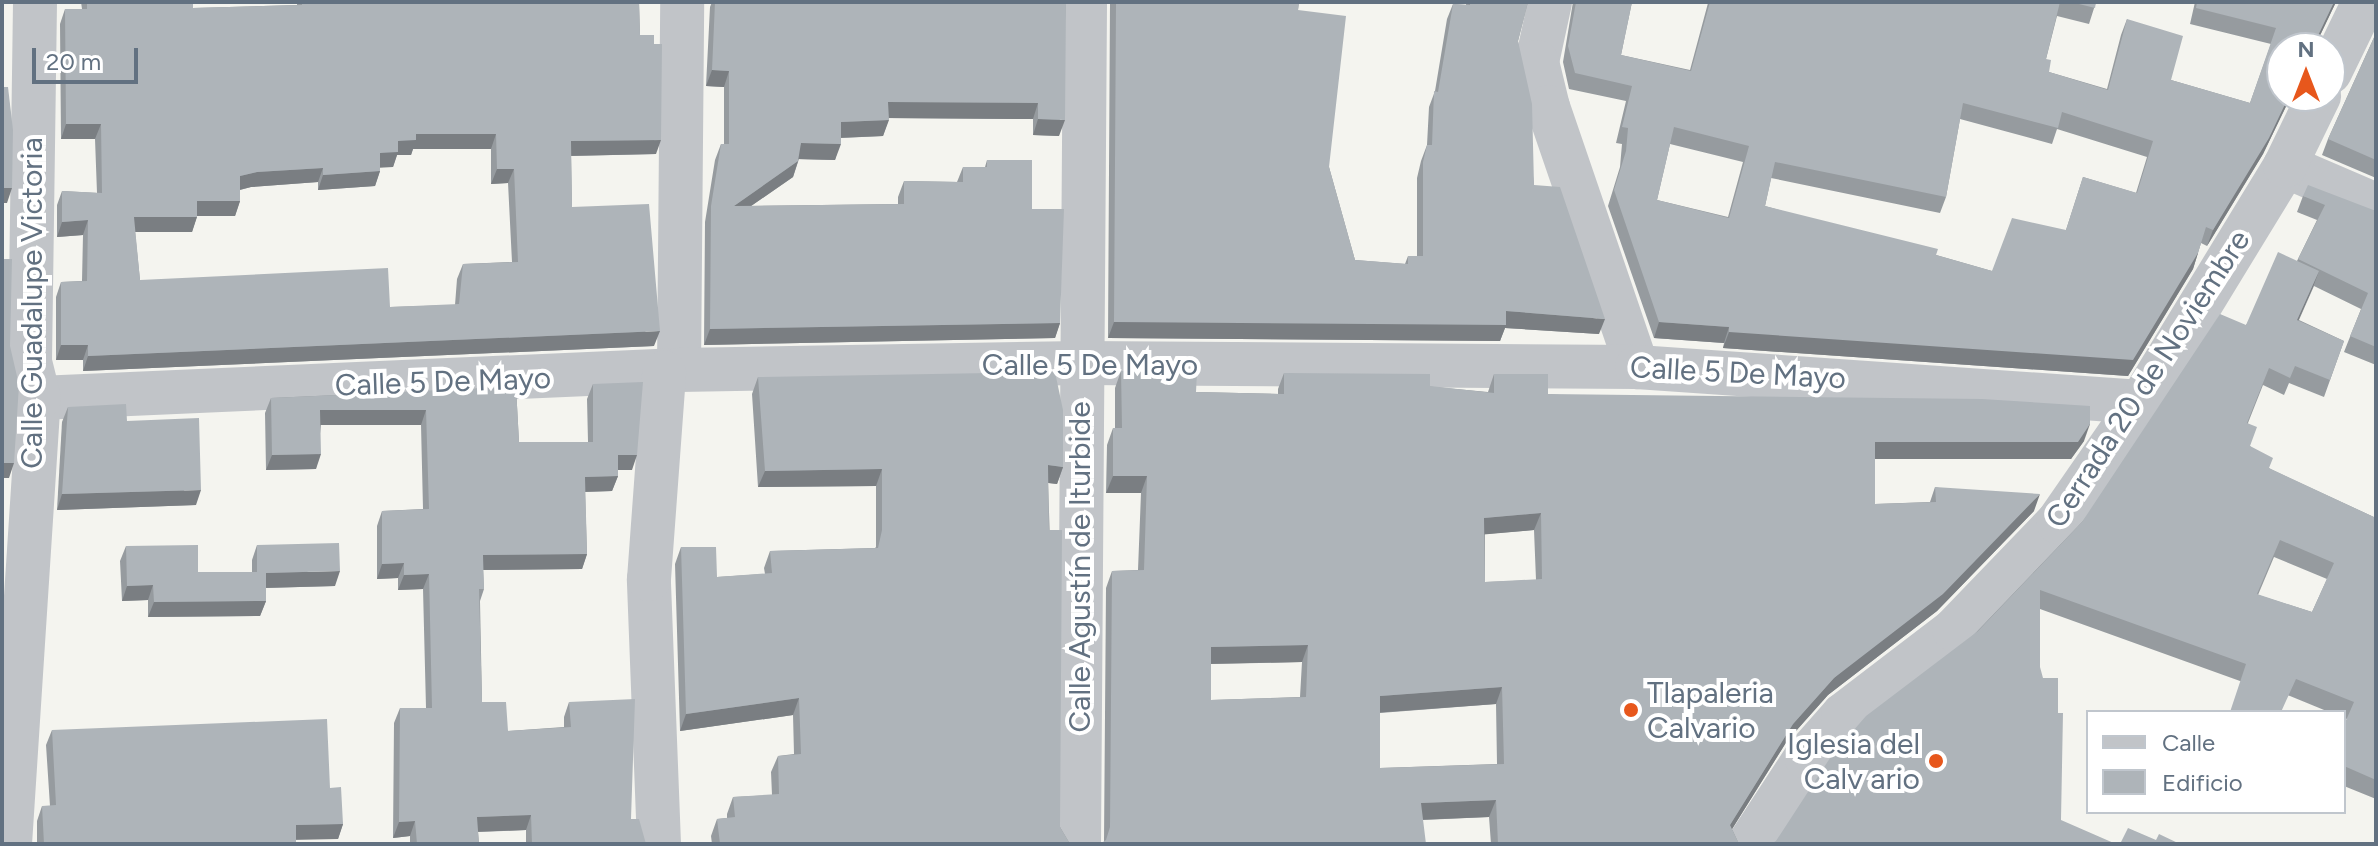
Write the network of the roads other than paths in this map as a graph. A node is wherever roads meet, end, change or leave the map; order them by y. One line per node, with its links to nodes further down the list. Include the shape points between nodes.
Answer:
1 (35, 2): 13 (street, Calle Guadalupe Victoria)
2 (682, 2): 12 (street)
3 (1085, 2): 10 (street, Calle Agustín de Iturbide)
4 (1550, 2): 11 (street, via 1537,62)
5 (2368, 4): 6 (street)
6 (2346, 43)
7 (2311, 112): 8 (street, Cerrada 20 de Noviembre)
8 (2285, 166): 9 (street); 14 (street, Cerrada 20 de Noviembre)
9 (2376, 205)
10 (1081, 363): 11 (street, Calle 5 De Mayo); 12 (street, Calle 5 De Mayo); 17 (street, Calle Agustín de Iturbide)
11 (1637, 367): 14 (street, Calle 5 De Mayo)
12 (672, 372): 13 (street, Calle 5 De Mayo); 16 (street, via 649,579)
13 (24, 374): 15 (street, Calle Guadalupe Victoria)
14 (2141, 402): 18 (street, Cerrada 20 de Noviembre, via 2058,522 1954,630 1843,715 1806,757)
15 (10, 844)
16 (659, 844)
17 (1079, 844)
18 (1749, 844)

